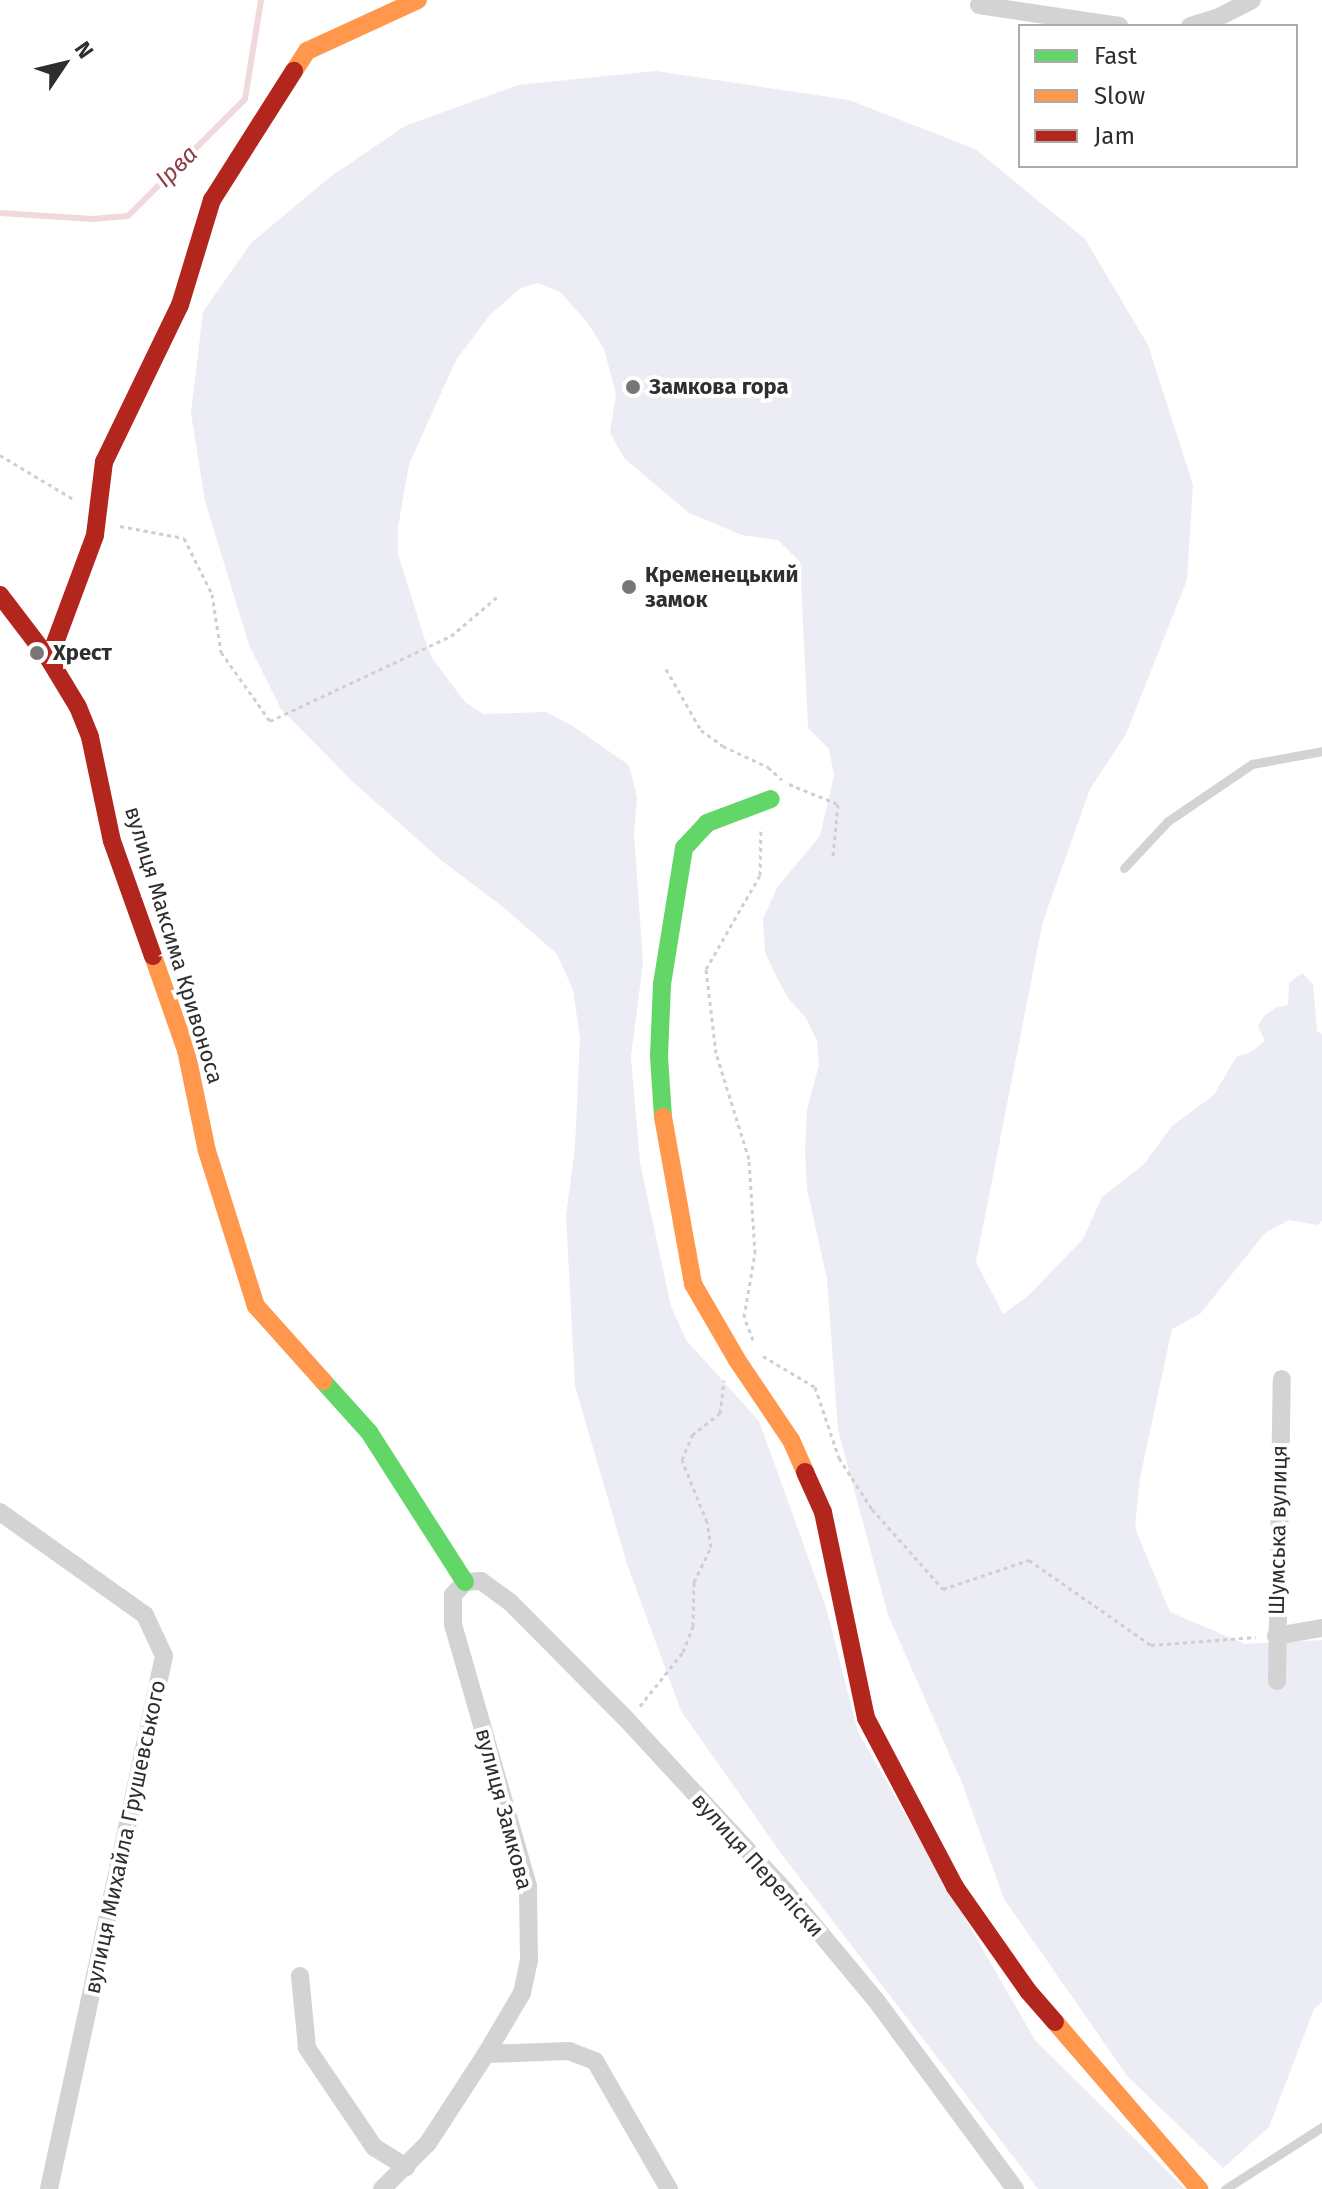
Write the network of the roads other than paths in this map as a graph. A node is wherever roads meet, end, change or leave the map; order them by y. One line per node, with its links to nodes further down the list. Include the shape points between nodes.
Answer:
1 (418, 0): 7 (street, via 307,51 212,200 180,305 104,462 95,535)
2 (1252, 0): 5 (street)
3 (979, 5): 4 (street)
4 (1106, 24)
5 (1197, 24)
6 (6, 602): 7 (street, вулиця Максима Кривоноса)
7 (49, 659): 13 (street, вулиця Максима Кривоноса, via 90,737 112,841 186,1050 207,1151 256,1306 369,1432)
8 (1322, 751): 10 (lane, via 1252,764 1168,821)
9 (766, 801): 25 (street, via 707,823 684,848 660,1012 659,1056 663,1125 693,1284 791,1440 823,1512 866,1718 955,1887 1028,1991)
10 (1124, 868)
11 (1282, 1379): 15 (street, Шумська вулиця)
12 (0, 1512): 21 (street, вулиця Михайла Грушевського, via 145,1615 164,1656)
13 (465, 1582): 18 (street, вулиця Замкова, via 453,1595 453,1625 528,1886 531,1934 522,1993); 24 (street, вулиця Переліски, via 481,1581 510,1602 627,1720 817,1929)
14 (1322, 1628): 15 (street)
15 (1276, 1636): 16 (street, Шумська вулиця)
16 (1277, 1681)
17 (300, 1976): 20 (street, via 307,2048 374,2147)
18 (486, 2054): 20 (street, вулиця Замкова, via 428,2143); 23 (street, via 569,2051 595,2061)
19 (1322, 2127): 26 (lane)
20 (406, 2167): 22 (street, вулиця Замкова)
21 (49, 2189)
22 (382, 2189)
23 (669, 2189)
24 (1015, 2189)
25 (1199, 2189)
26 (1225, 2189)

